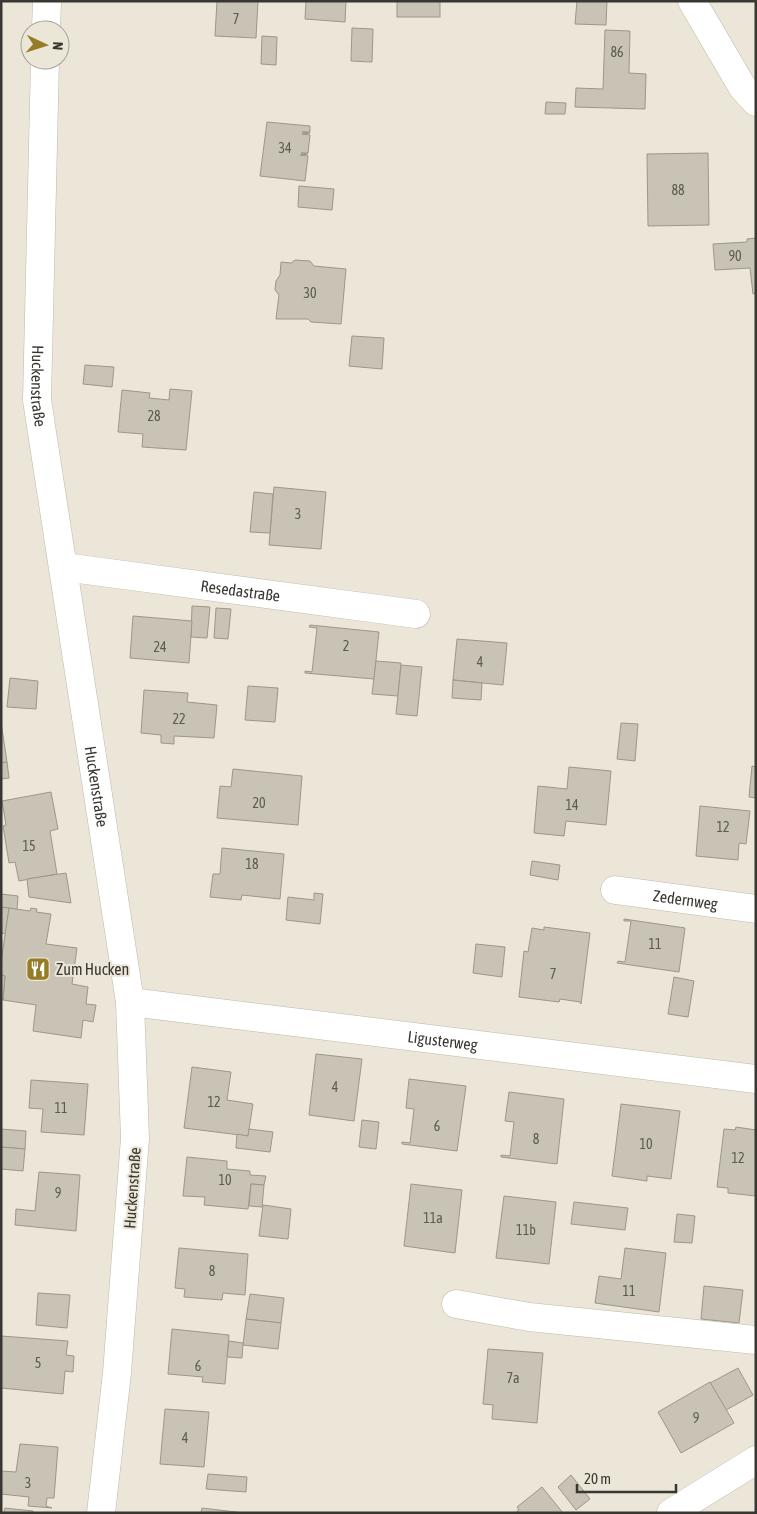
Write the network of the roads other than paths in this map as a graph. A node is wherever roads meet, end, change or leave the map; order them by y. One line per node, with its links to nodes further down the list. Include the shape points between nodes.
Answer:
1 (47, 1): 3 (street)
2 (692, 1): 5 (street, via 743,88)
3 (46, 20)
4 (45, 70): 6 (street, Huckenstraße, via 37,400)
5 (756, 102)
6 (64, 567): 7 (street, Resedastraße); 10 (street, Huckenstraße)
7 (416, 614)
8 (615, 890): 9 (street, Zedernweg)
9 (756, 909)
10 (130, 1002): 11 (street, Ligusterweg); 15 (street, Huckenstraße, via 136,1138 117,1373)
11 (756, 1079)
12 (456, 1304): 13 (street, via 529,1317)
13 (756, 1340)
14 (756, 1460): 16 (street)
15 (101, 1513)
16 (671, 1513)

